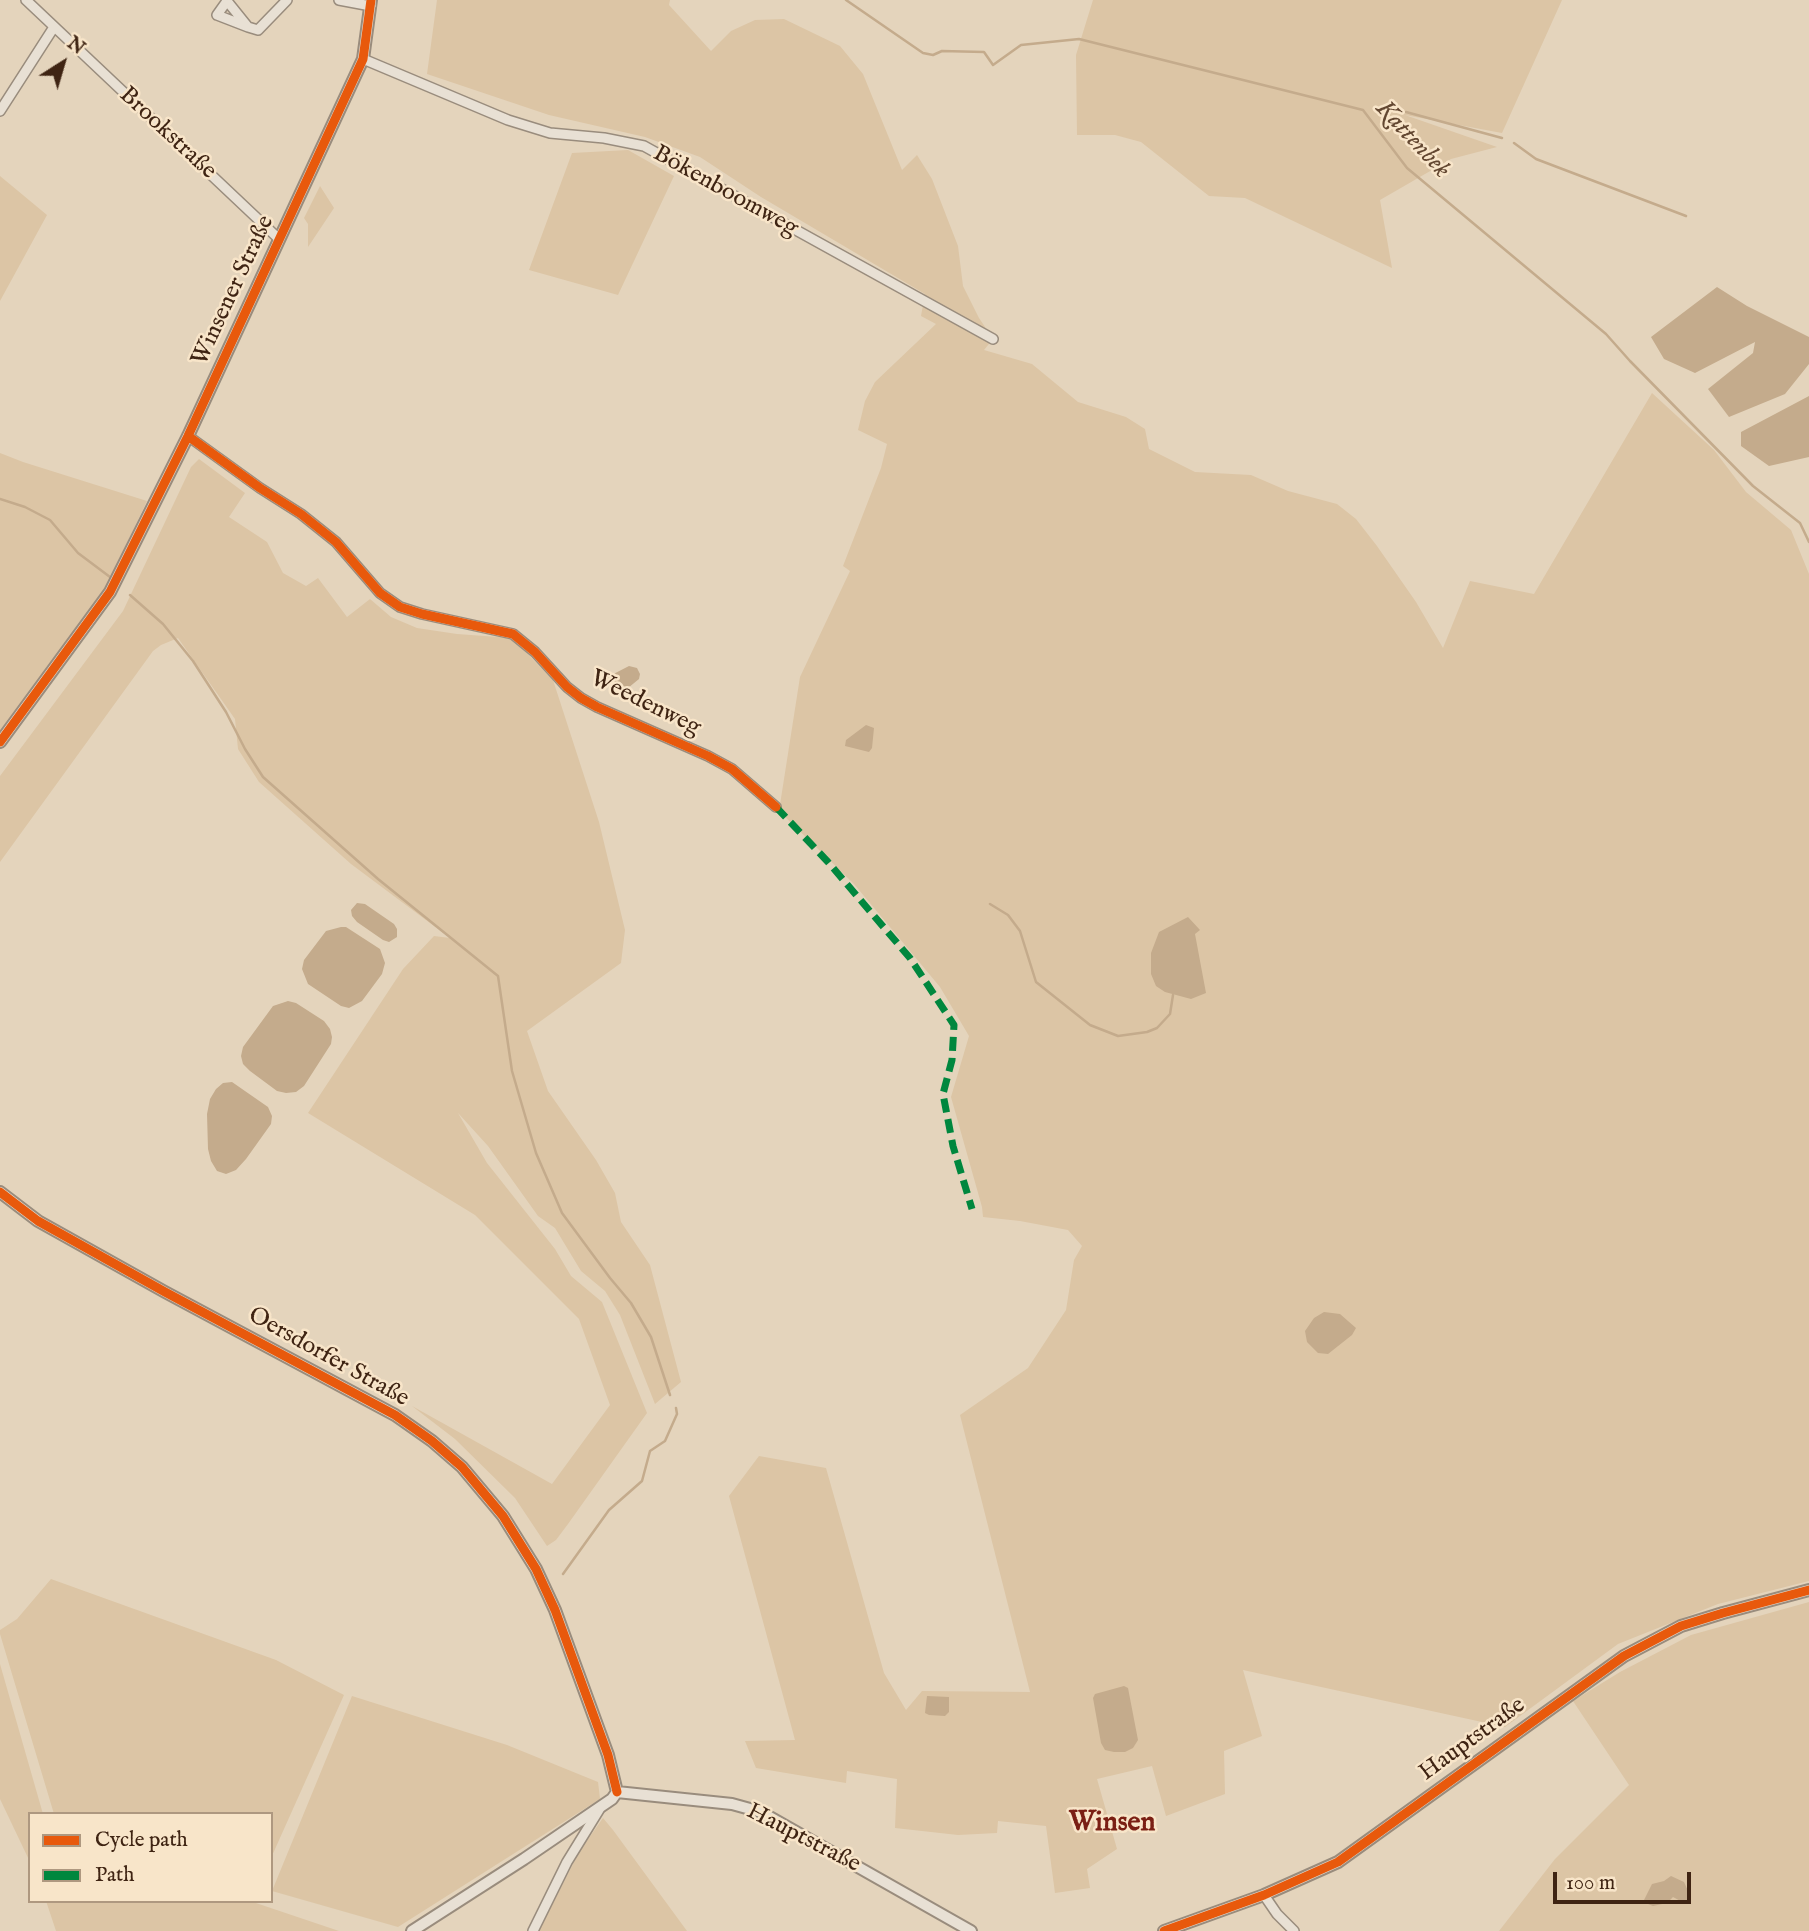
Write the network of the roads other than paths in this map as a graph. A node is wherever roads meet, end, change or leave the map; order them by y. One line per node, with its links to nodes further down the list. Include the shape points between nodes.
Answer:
1 (26, 0): 5 (street, Brookstraße)
2 (287, 0): 6 (street, via 258,30)
3 (339, 0): 4 (street)
4 (371, 3): 7 (street, Winsener Straße)
5 (54, 27): 8 (street); 9 (street, Brookstraße)
6 (248, 27)
7 (363, 59): 9 (street, Winsener Straße); 10 (street, Bökenboomweg, via 508,120 550,133 644,146)
8 (0, 111)
9 (279, 239): 11 (street, Winsener Straße)
10 (993, 339)
11 (188, 436): 12 (street, Winsener Straße, via 110,592); 13 (street, Weedenweg, via 319,528 380,593 400,607 513,634 582,698 708,755)
12 (0, 742)
13 (776, 807)
14 (0, 1192): 16 (street, Oersdorfer Straße, via 38,1221 395,1415 462,1467 503,1516 536,1569 608,1755)
15 (1809, 1590): 18 (street, Hauptstraße, via 1681,1626 1624,1656 1338,1862)
16 (617, 1792): 17 (street); 21 (street, Hauptstraße, via 732,1804 761,1812)
17 (600, 1808): 19 (street); 20 (street, via 567,1861)
18 (1264, 1895): 22 (street, Hauptstraße); 23 (street)
19 (412, 1931)
20 (533, 1931)
21 (971, 1931)
22 (1164, 1931)
23 (1294, 1931)

